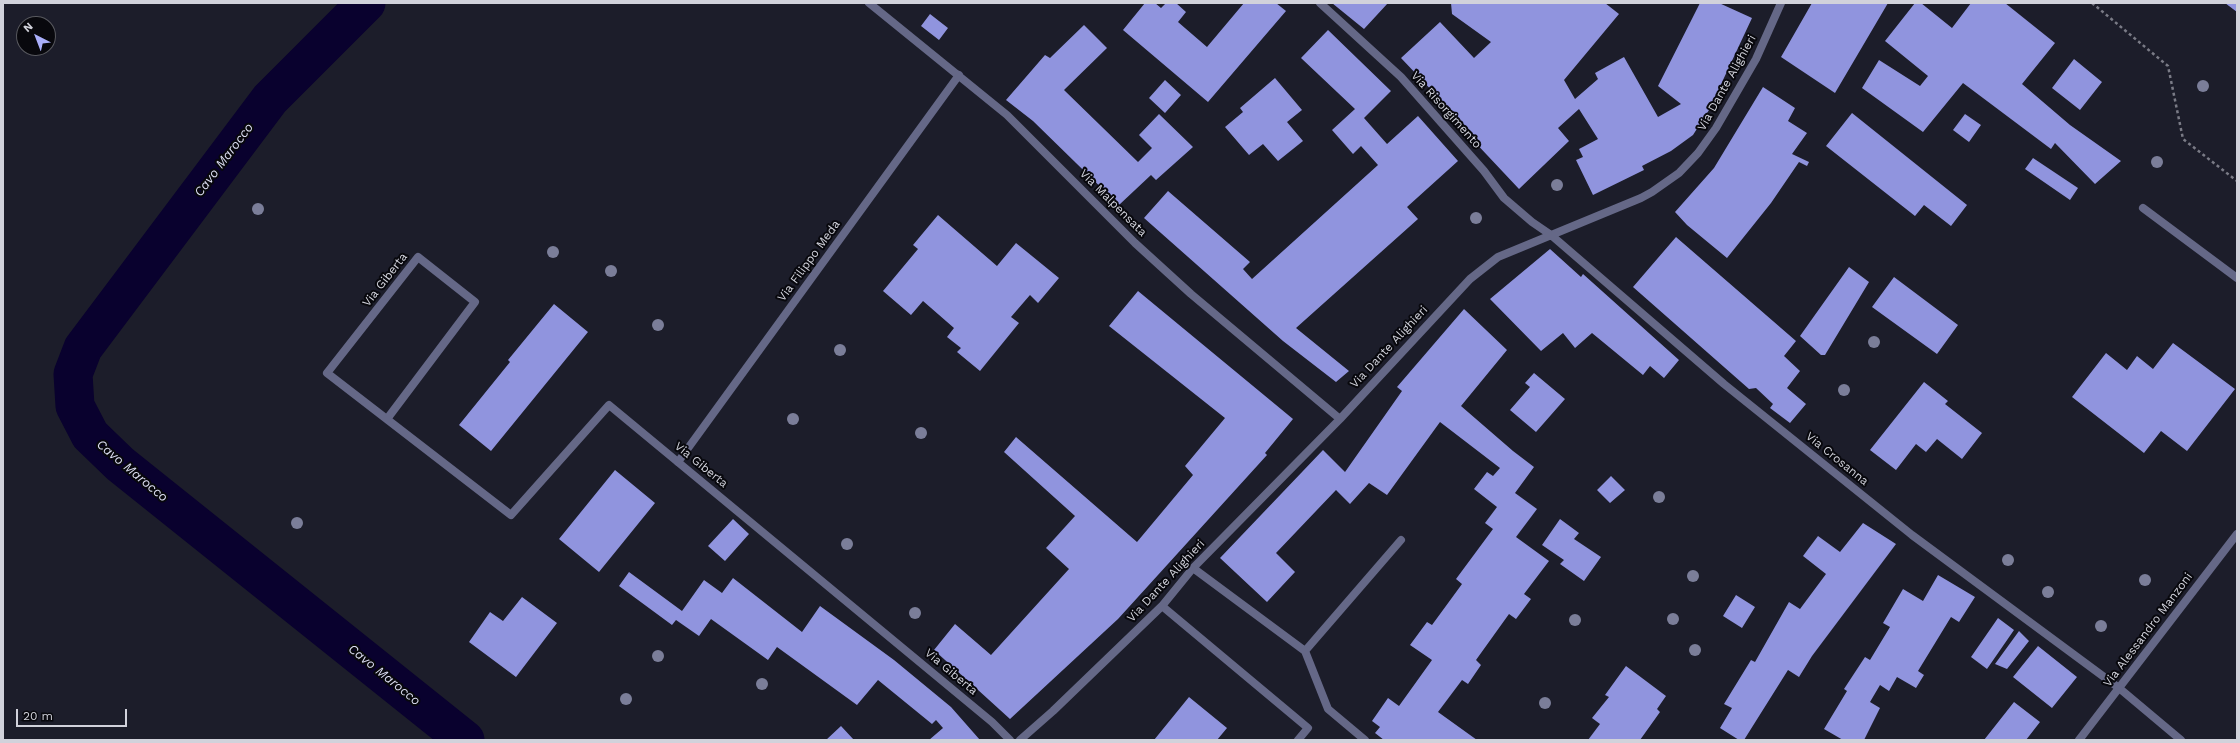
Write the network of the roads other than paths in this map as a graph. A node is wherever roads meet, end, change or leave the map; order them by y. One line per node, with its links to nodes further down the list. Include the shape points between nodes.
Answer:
1 (869, 3): 4 (street, Via Malpensata)
2 (1320, 3): 6 (street, Via Risorgimento, via 1401,77 1484,171 1504,198)
3 (1781, 3): 6 (street, Via Dante Alighieri, via 1742,84 1716,128 1690,162 1652,192)
4 (958, 75): 9 (street, Via Malpensata, via 1007,115 1191,294); 10 (street, Via Filippo Meda)
5 (2143, 208): 7 (street)
6 (1551, 235): 9 (street, Via Dante Alighieri, via 1498,257 1470,279); 16 (street, Via Crosanna, via 1724,384 1912,536)
7 (2237, 278)
8 (388, 419): 8 (street, Via Giberta, via 475,302 418,257 327,373); 10 (street, Via Giberta, via 511,515 609,405)
9 (1340, 419): 13 (street, Via Dante Alighieri)
10 (678, 462): 17 (street, Via Giberta, via 992,722)
11 (2237, 534): 16 (street, Via Alessandro Manzoni)
12 (1401, 540): 15 (street)
13 (1193, 568): 14 (street, Via Dante Alighieri); 15 (street)
14 (1162, 606): 18 (street, Via Dante Alighieri); 19 (street, via 1308,728)
15 (1305, 651): 20 (street, via 1328,709)
16 (2119, 688): 21 (street, Via Alessandro Manzoni); 22 (street, Via Crosanna)
17 (1010, 740)
18 (1020, 740)
19 (1298, 740)
20 (1365, 740)
21 (2079, 740)
22 (2181, 740)

